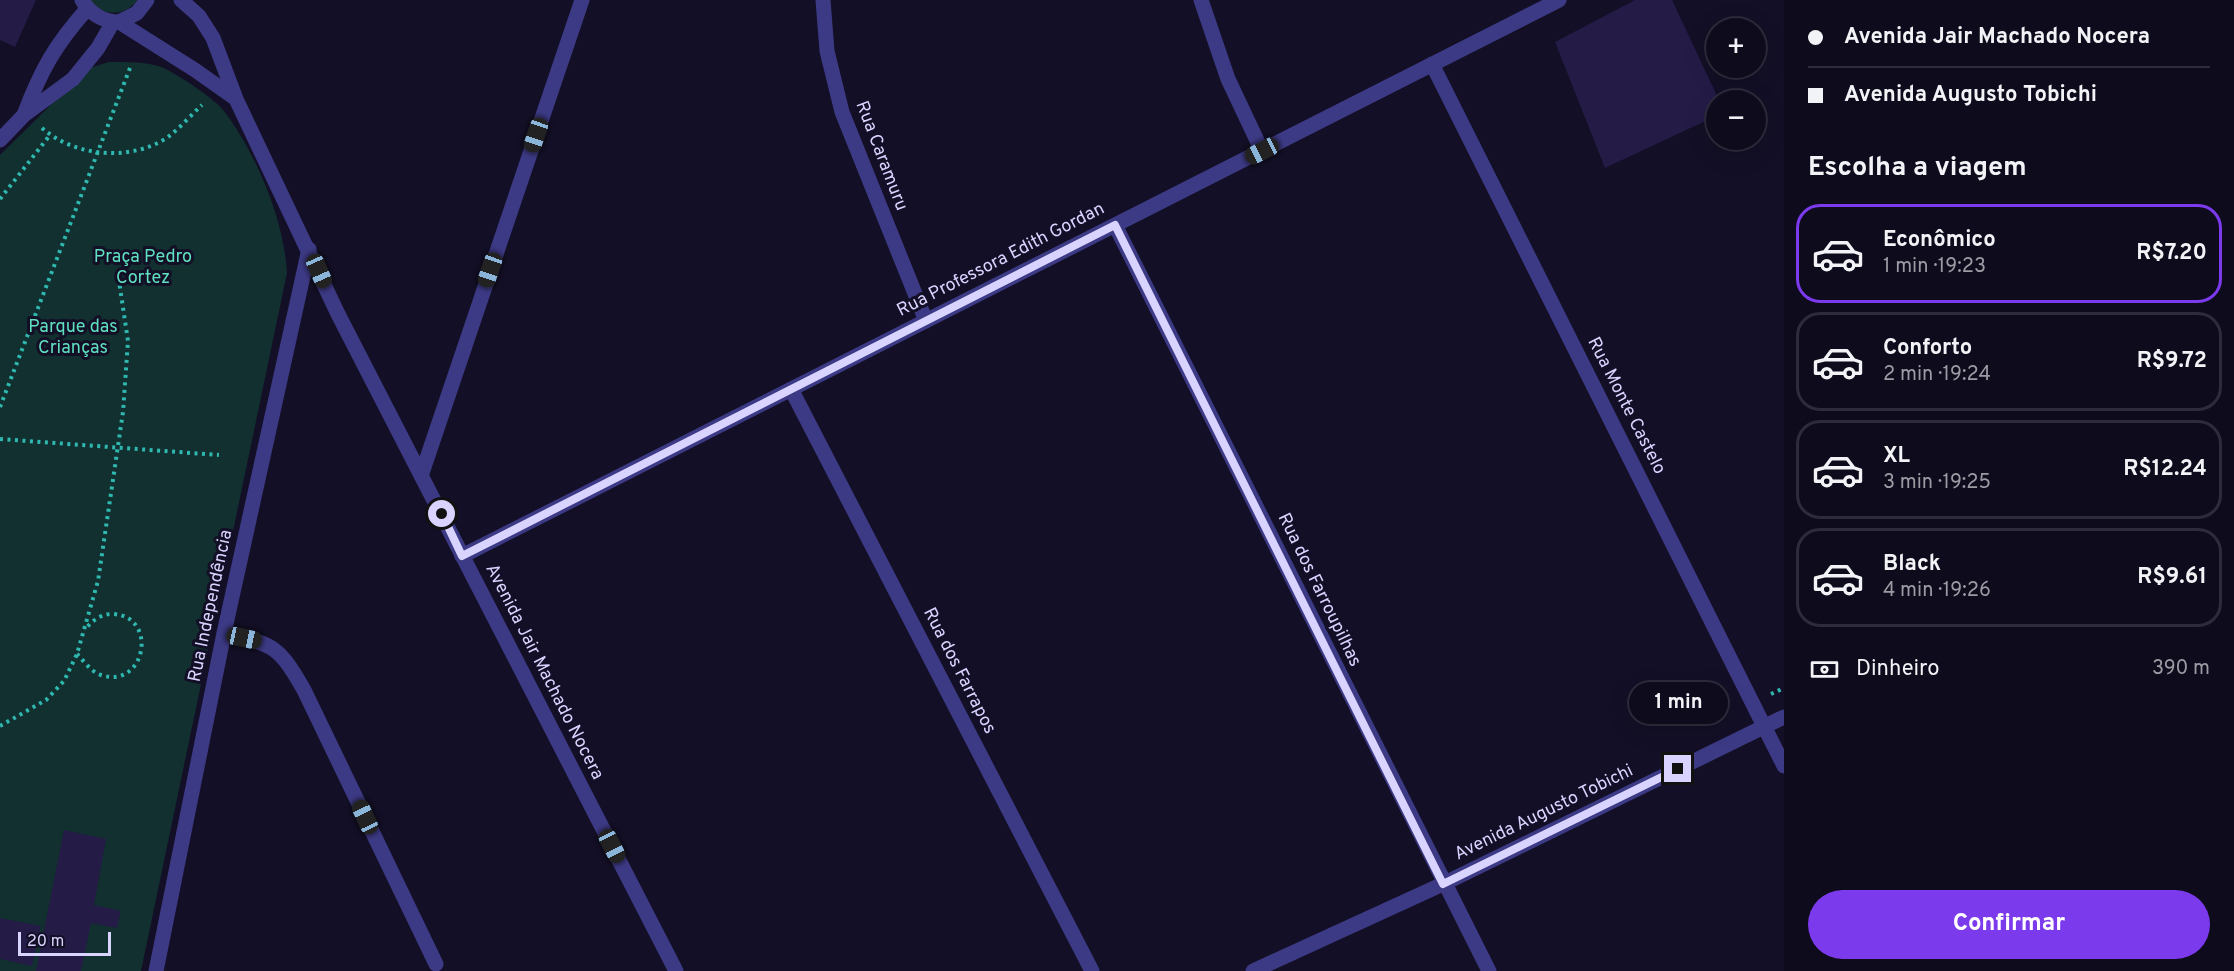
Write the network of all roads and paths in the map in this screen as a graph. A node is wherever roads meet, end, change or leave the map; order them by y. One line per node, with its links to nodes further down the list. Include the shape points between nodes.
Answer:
1 (147, 0): 8 (street, via 137,13)
2 (181, 0): 11 (street, Avenida Jair Machado Nocera, via 199,16 213,38)
3 (582, 0): 28 (street)
4 (823, 0): 22 (street, Rua Caramuru, via 827,51 842,112)
5 (1201, 0): 16 (street, via 1228,79)
6 (1559, 0): 9 (street, Rua Professora Edith Gordan)
7 (84, 4): 8 (street); 13 (street, via 40,72)
8 (116, 22): 11 (street, via 195,69); 13 (street, via 73,79)
9 (1432, 64): 16 (street, Rua Professora Edith Gordan); 35 (street, Rua Monte Castelo)
10 (130, 68): 17 (path)
11 (236, 99): 20 (street, Avenida Jair Machado Nocera)
12 (202, 105): 17 (path, via 168,136 145,147)
13 (30, 119): 14 (path); 15 (street)
14 (50, 135): 17 (path, via 80,150); 18 (path)
15 (0, 140)
16 (1262, 151): 19 (street, Rua Professora Edith Gordan)
17 (98, 152): 24 (path)
18 (0, 199)
19 (1115, 225): 22 (street, Rua Professora Edith Gordan); 37 (street, Rua dos Farroupilhas)
20 (309, 249): 28 (street, Avenida Jair Machado Nocera, via 338,314); 31 (street, Rua Independência)
21 (118, 281): 26 (path, via 128,341)
22 (926, 321): 23 (street, Rua Professora Edith Gordan)
23 (791, 389): 29 (street, Rua Professora Edith Gordan); 41 (street, Rua dos Farrapos)
24 (0, 407)
25 (0, 439): 26 (path)
26 (119, 448): 27 (path); 30 (path, via 98,581)
27 (219, 455)
28 (422, 473): 29 (street, Avenida Jair Machado Nocera)
29 (462, 556): 40 (street, Avenida Jair Machado Nocera)
30 (83, 633): 32 (path); 32 (path, via 97,618 124,616 138,628 142,655 132,670 115,677 91,669)
31 (224, 633): 38 (street, via 264,642 285,657); 39 (street, Rua Independência)
32 (77, 654): 34 (path, via 64,681 46,700)
33 (1784, 717): 35 (street, Avenida Augusto Tobichi)
34 (0, 726)
35 (1764, 727): 36 (street, Rua Monte Castelo); 37 (street, Avenida Augusto Tobichi)
36 (1784, 766)
37 (1443, 884): 42 (street, Avenida Augusto Tobichi); 43 (street, Rua dos Farroupilhas)
38 (436, 964)
39 (156, 971)
40 (676, 971)
41 (1092, 971)
42 (1253, 971)
43 (1489, 971)

